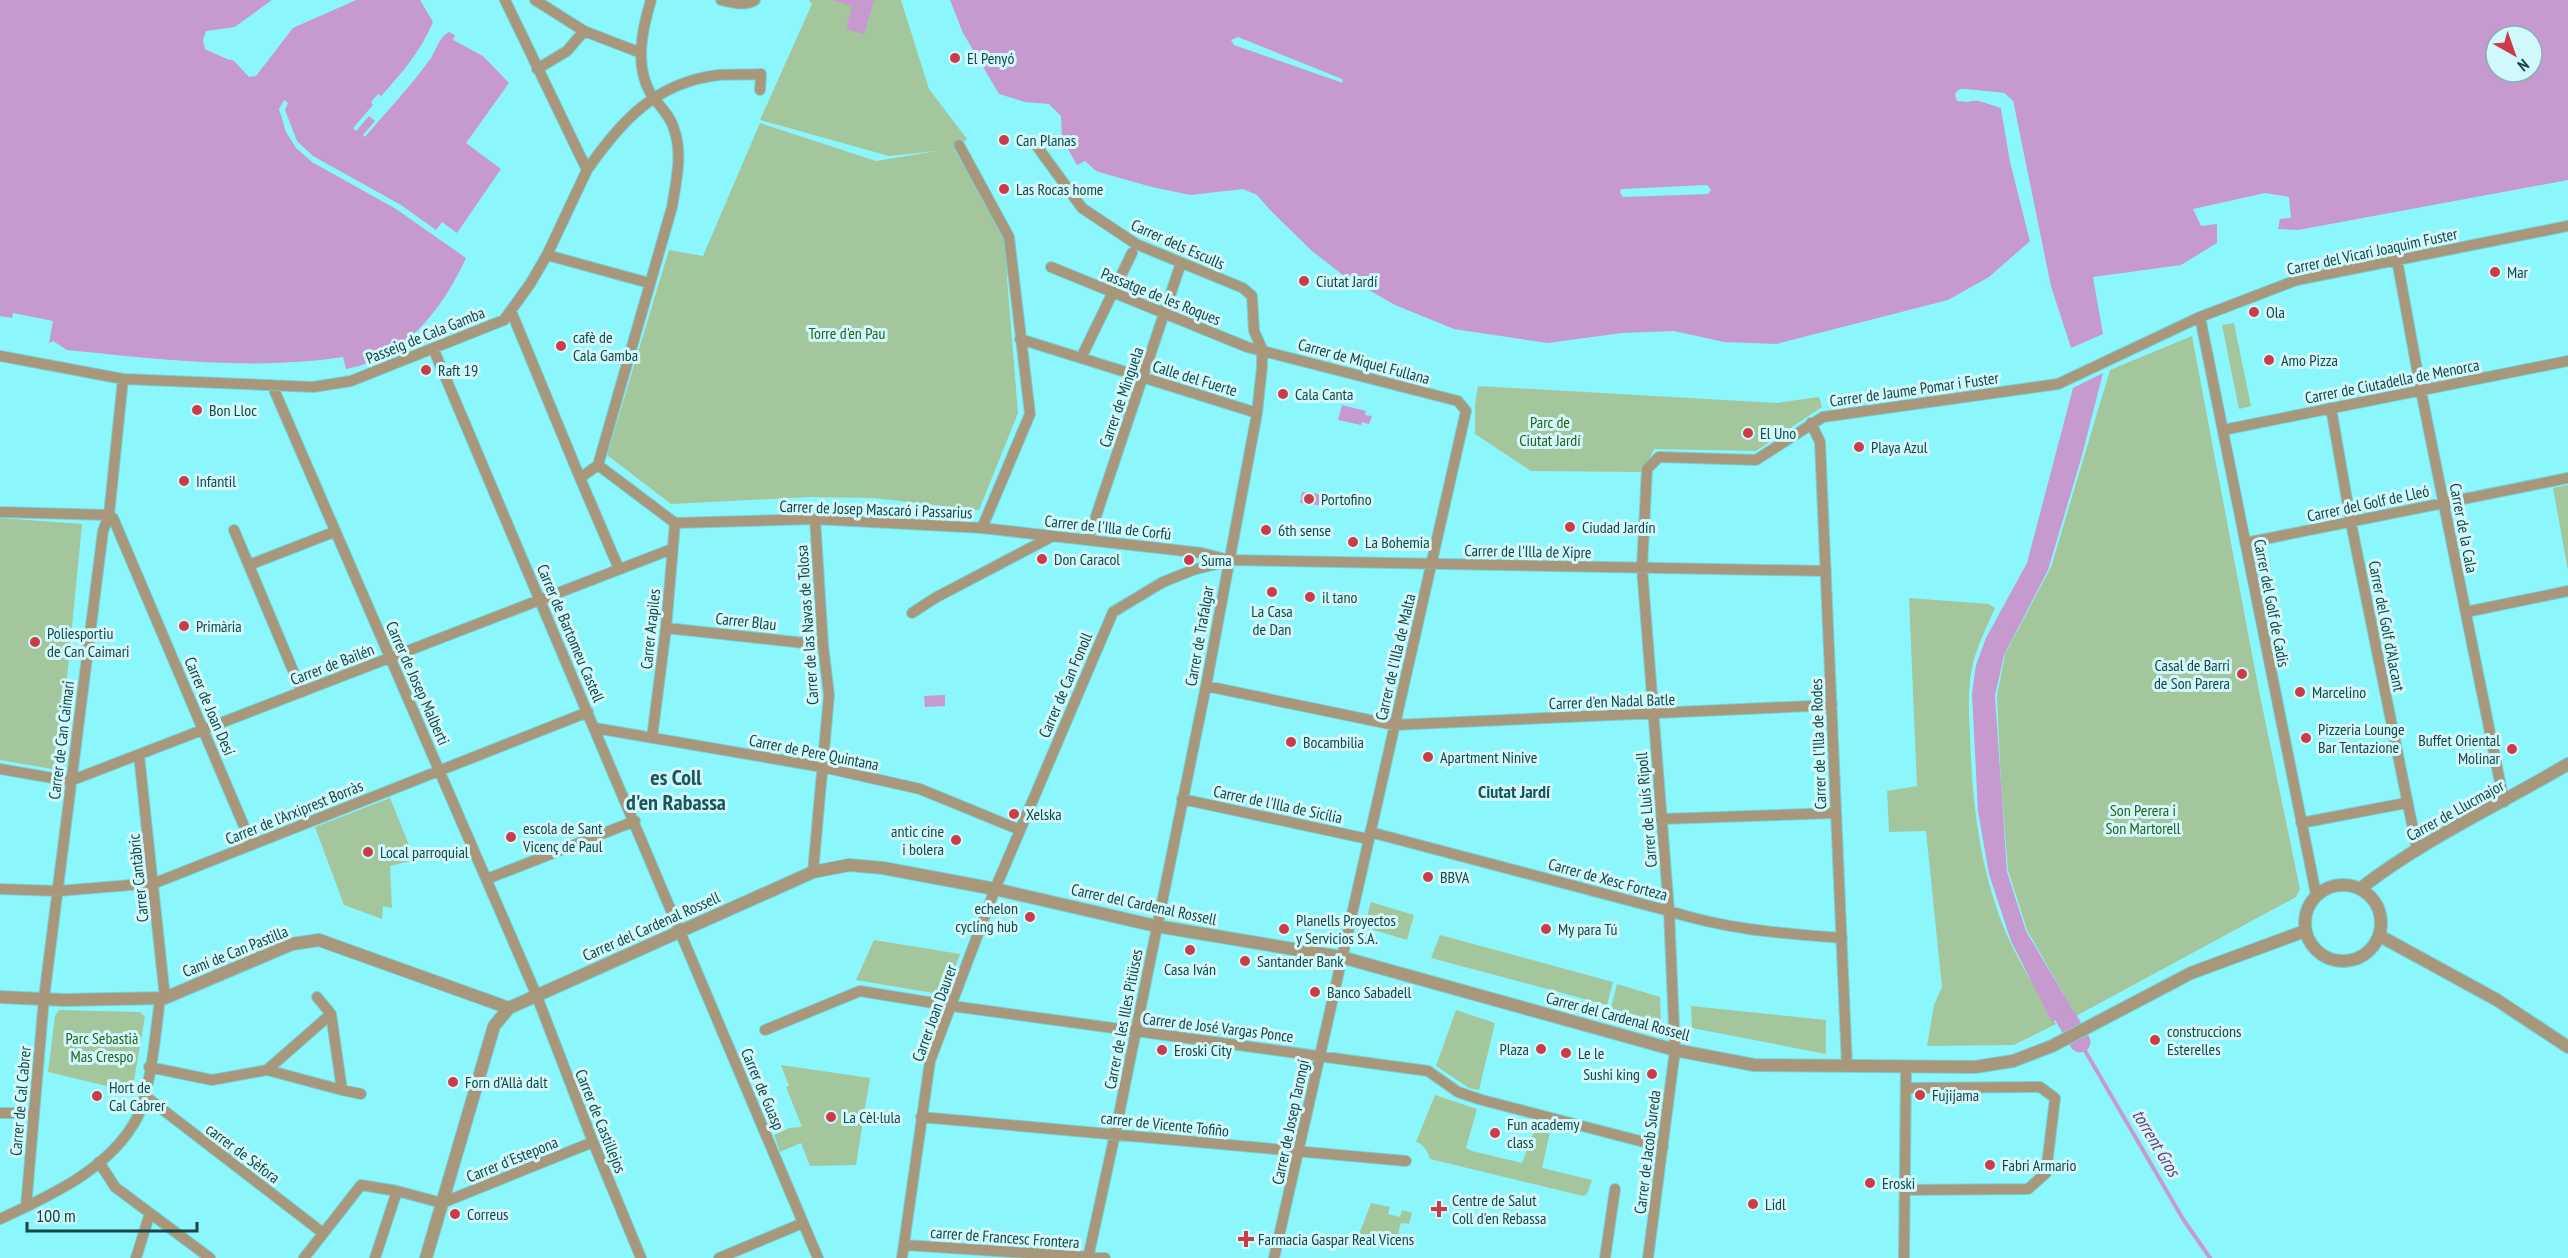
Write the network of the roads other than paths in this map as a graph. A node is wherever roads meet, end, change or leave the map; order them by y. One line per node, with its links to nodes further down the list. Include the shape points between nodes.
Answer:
1 (505, 0): 8 (street)
2 (535, 0): 6 (street)
3 (651, 0): 7 (street)
4 (721, 0): 5 (street, via 739,4)
5 (755, 0)
6 (584, 31): 7 (street); 8 (street, via 567,51)
7 (641, 53): 10 (street, via 644,78)
8 (537, 69): 13 (street)
9 (760, 90): 10 (street, Passeig de Cala Gamba, via 761,74 718,75 687,82)
10 (653, 98): 13 (street, Passeig de Cala Gamba, via 612,134); 20 (street, via 674,128 678,165 672,207)
11 (959, 145): 25 (street, Carrer de Josep Mascaró i Passarius, via 1009,237)
12 (1036, 146): 18 (street, Carrer dels Esculls, via 1082,208 1128,240)
13 (587, 170): 16 (street, Passeig de Cala Gamba)
14 (2568, 226): 17 (street, Carrer del Vicari Joaquim Fuster)
15 (1132, 253): 21 (street)
16 (547, 255): 20 (street); 22 (street, Passeig de Cala Gamba)
17 (2397, 260): 24 (street, Carrer del Vicari Joaquim Fuster, via 2297,280); 35 (street, Carrer de la Cala)
18 (1181, 263): 23 (street, Carrer de Minguela); 27 (street, Carrer dels Esculls, via 1242,288 1252,296 1254,331)
19 (1051, 267): 21 (street, Passatge de les Roques)
20 (649, 283): 41 (street)
21 (1113, 293): 23 (street, Passatge de les Roques); 29 (street)
22 (511, 311): 26 (street, Passeig de Cala Gamba, via 504,320); 43 (street)
23 (1164, 314): 27 (street, Passatge de les Roques); 31 (street, Carrer de Minguela)
24 (2200, 317): 33 (street, Carrer del Vicari Joaquim Fuster); 40 (street, Carrer del Golf de Cadis)
25 (1020, 339): 29 (street, Calle del Fuerte); 51 (street, Carrer de Josep Mascaró i Passarius, via 1030,414)
26 (433, 348): 34 (street, Passeig de Cala Gamba, via 351,381 313,387); 65 (street, Carrer de Bartomeu Castell)
27 (1262, 350): 36 (street, Carrer de Miquel Fullana); 38 (street, Carrer de Trafalgar)
28 (0, 356): 32 (street, Passeig de Cala Gamba)
29 (1081, 358): 31 (street, Calle del Fuerte)
30 (2568, 361): 35 (street, Carrer de Ciutadella de Menorca)
31 (1143, 377): 38 (street, Calle del Fuerte); 55 (street, Carrer de Minguela)
32 (123, 379): 34 (street, Passeig de Cala Gamba); 47 (street, Carrer de Can Caimari)
33 (2058, 384): 39 (street, Carrer de Jaume Pomar i Fuster, via 1823,417)
34 (272, 385): 53 (street, Carrer de Josep Malberti)
35 (2421, 390): 37 (street, Carrer de Ciutadella de Menorca); 45 (street, Carrer de la Cala)
36 (1458, 401): 60 (street, Carrer de l'Illa de Malta, via 1466,411 1465,422)
37 (2331, 408): 40 (street, Carrer de Ciutadella de Menorca); 50 (street, Carrer del Golf d'Alacant)
38 (1257, 413): 58 (street, Carrer de Trafalgar)
39 (1811, 423): 42 (street, Carrer de Jaume Pomar i Fuster, via 1756,460 1659,457); 63 (street, Carrer de l'Illa de Rodes, via 1820,442)
40 (2223, 430): 56 (street, Carrer del Golf de Cadis)
41 (598, 465): 43 (street); 49 (street)
42 (1647, 469): 61 (street, Carrer de Lluís Ripoll)
43 (580, 478): 62 (street)
44 (2568, 478): 45 (street, Carrer del Golf de Lleó)
45 (2444, 503): 50 (street, Carrer del Golf de Lleó); 66 (street, Carrer de la Cala)
46 (0, 512): 47 (street)
47 (109, 515): 78 (street, Carrer de Joan Desí); 85 (street, Carrer de Can Caimari, via 103,531)
48 (815, 519): 49 (street, Carrer de Josep Mascaró i Passarius); 51 (street, Carrer de Josep Mascaró i Passarius); 69 (street, Carrer de las Navas de Tolosa)
49 (675, 523): 57 (street, Carrer Arapiles)
50 (2351, 523): 56 (street, Carrer del Golf de Lleó); 88 (street, Carrer del Golf d'Alacant)
51 (982, 528): 54 (street, Carrer de l'Illa de Corfú)
52 (234, 530): 59 (street)
53 (334, 532): 59 (street); 70 (street, Carrer de Josep Malberti)
54 (1051, 537): 55 (street, Carrer de l'Illa de Corfú); 67 (street)
55 (1089, 540): 58 (street, Carrer de l'Illa de Corfú, via 1202,553)
56 (2245, 543): 92 (street, Carrer del Golf de Cadis)
57 (672, 549): 62 (street, Carrer de Bailén); 68 (street, Carrer Arapiles)
58 (1229, 561): 60 (street, Carrer de l'Illa de Xipre); 71 (street, Carrer de Trafalgar); 93 (street, Carrer de Can Fonoll, via 1162,582 1113,612)
59 (249, 565): 72 (street)
60 (1431, 566): 61 (street, Carrer de l'Illa de Xipre); 76 (street, Carrer de l'Illa de Malta)
61 (1642, 568): 63 (street, Carrer de l'Illa de Xipre); 75 (street, Carrer de Lluís Ripoll)
62 (619, 569): 65 (street, Carrer de Bailén)
63 (1826, 571): 73 (street, Carrer de l'Illa de Rodes)
64 (2568, 591): 66 (street)
65 (540, 600): 70 (street, Carrer de Bailén); 74 (street, Carrer de Bartomeu Castell)
66 (2466, 612): 87 (street, Carrer de la Cala)
67 (912, 613)
68 (666, 628): 69 (street, Carrer Blau); 79 (street, Carrer Arapiles)
69 (823, 645): 82 (street, Carrer de las Navas de Tolosa, via 830,695)
70 (391, 657): 72 (street, Carrer de Bailén); 84 (street, Carrer de Josep Malberti)
71 (1206, 686): 76 (street, Carrer d'en Nadal Batle); 86 (street, Carrer de Trafalgar)
72 (302, 692): 78 (street, Carrer de Bailén)
73 (1832, 705): 75 (street, Carrer d'en Nadal Batle); 89 (street, Carrer de l'Illa de Rodes)
74 (588, 712): 77 (street, Carrer de Bartomeu Castell); 84 (street, Carrer de l'Arxiprest Borràs)
75 (1653, 715): 76 (street, Carrer d'en Nadal Batle); 90 (street, Carrer de Lluís Ripoll)
76 (1394, 725): 94 (street, Carrer de l'Illa de Malta)
77 (595, 728): 79 (street, Carrer de Pere Quintana); 91 (street, Carrer de Bartomeu Castell)
78 (204, 730): 80 (street, Carrer de Bailén); 95 (street, Carrer de Joan Desí)
79 (652, 738): 82 (street, Carrer de Pere Quintana)
80 (139, 755): 85 (street, Carrer de Bailén); 99 (street, Carrer Cantàbric)
81 (2568, 764): 87 (street, Carrer de Llucmajor)
82 (822, 767): 93 (street, Carrer de Pere Quintana, via 920,789); 97 (street, Carrer de las Navas de Tolosa)
83 (0, 769): 85 (street)
84 (440, 770): 95 (street, Carrer de l'Arxiprest Borràs); 98 (street, Carrer de Josep Malberti)
85 (70, 781): 103 (street, Carrer de Can Caimari)
86 (1182, 799): 94 (street, Carrer de l'Illa de Sicília); 106 (street, Carrer de Trafalgar)
87 (2504, 802): 96 (street, Carrer de Llucmajor)
88 (2406, 803): 92 (street); 96 (street, Carrer del Golf d'Alacant)
89 (1836, 813): 90 (street); 110 (street, Carrer de l'Illa de Rodes)
90 (1661, 819): 105 (street, Carrer de Lluís Ripoll)
91 (634, 821): 98 (street); 107 (street, Carrer de Bartomeu Castell)
92 (2301, 823): 104 (street, Carrer del Golf de Cadis)
93 (1020, 830): 100 (street, Carrer de Can Fonoll)
94 (1369, 835): 105 (street, Carrer de Xesc Forteza); 111 (street, Carrer de l'Illa de Malta)
95 (252, 845): 99 (street, Carrer de l'Arxiprest Borràs)
96 (2417, 849): 101 (street, Carrer de Llucmajor)
97 (813, 872): 100 (street, Carrer del Cardenal Rossell, via 849,865); 107 (street, Carrer del Cardenal Rossell)
98 (487, 879): 112 (street, Carrer de Josep Malberti)
99 (155, 883): 103 (street, Carrer de l'Arxiprest Borràs); 116 (street, Carrer Cantàbric)
100 (995, 888): 106 (street, Carrer del Cardenal Rossell); 117 (street, Carrer Joan Daurer)
101 (2361, 888): 104 (street, via 2338,886); 109 (street, via 2377,905)
102 (0, 889): 103 (street, Carrer de l'Arxiprest Borràs)
103 (58, 891): 115 (street, Carrer de Can Caimari)
104 (2316, 894): 108 (street, via 2306,915)
105 (1669, 911): 110 (street, Carrer de Xesc Forteza, via 1752,931); 123 (street, Carrer de Lluís Ripoll)
106 (1156, 926): 111 (street, Carrer del Cardenal Rossell); 121 (street, Carrer de les Illes Pitiüses)
107 (681, 931): 112 (street, Carrer del Cardenal Rossell); 149 (street, Carrer de Guasp)
108 (2305, 931): 109 (street, via 2323,955 2348,960 2362,955); 126 (street, Carrer del Cardenal Rossell, via 2191,973 2052,1046 2013,1061 1975,1067)
109 (2380, 936): 122 (street, via 2497,1000)
110 (1842, 938): 125 (street, Carrer de l'Illa de Rodes)
111 (1341, 957): 123 (street, Carrer del Cardenal Rossell); 124 (street, Carrer de Josep Tarongí)
112 (536, 994): 118 (street, Carrer del Cardenal Rossell); 137 (street, Carrer de Castillejos)
113 (0, 997): 115 (street, Camí de Can Pastilla)
114 (317, 997): 119 (street)
115 (44, 998): 116 (street, Camí de Can Pastilla); 134 (street, Carrer de Cal Cabrer)
116 (163, 998): 118 (street, Camí de Can Pastilla, via 292,944 319,940); 127 (street, Carrer Cantàbric)
117 (952, 1006): 120 (street, Carrer de José Vargas Ponce, via 860,991); 121 (street, Carrer de José Vargas Ponce); 135 (street, Carrer Joan Daurer, via 930,1061)
118 (509, 1008): 145 (street, Carrer del Cardenal Rossell, via 494,1026)
119 (331, 1014): 128 (street); 130 (street)
120 (765, 1030)
121 (1136, 1031): 124 (street, Carrer de José Vargas Ponce); 136 (street, Carrer de les Illes Pitiüses)
122 (2568, 1047)
123 (1675, 1050): 125 (street, Carrer del Cardenal Rossell, via 1754,1065); 138 (street, Carrer de Jacob Sureda)
124 (1320, 1055): 138 (street, Carrer de José Vargas Ponce, via 1428,1071 1458,1092 1482,1100); 139 (street, Carrer de Josep Tarongí)
125 (1847, 1066): 126 (street, Carrer del Cardenal Rossell)
126 (1906, 1066): 129 (street)
127 (149, 1067): 128 (street, via 212,1080); 132 (street, Carrer Cantàbric)
128 (267, 1070): 130 (street)
129 (1906, 1088): 143 (street); 143 (street, via 2040,1087 2055,1098 2046,1173 2028,1189)
130 (342, 1090): 131 (street)
131 (361, 1094)
132 (145, 1096): 141 (street, Carrer Cantàbric, via 130,1129); 150 (street, carrer de Sèfora)
133 (0, 1113): 134 (street)
134 (34, 1113): 146 (street, Carrer de Cal Cabrer)
135 (921, 1117): 136 (street, carrer de Vicente Tofiño); 151 (street, Carrer Joan Daurer)
136 (1115, 1134): 139 (street, carrer de Vicente Tofiño); 152 (street, Carrer de les Illes Pitiüses)
137 (593, 1142): 145 (street, Carrer d'Estepona); 158 (street, Carrer de Castillejos)
138 (1663, 1147): 165 (street, Carrer de Jacob Sureda)
139 (1299, 1153): 140 (street, carrer de Vicente Tofiño); 163 (street, Carrer de Josep Tarongí)
140 (1406, 1161)
141 (99, 1162): 146 (street, Carrer Cantàbric, via 63,1188); 147 (street, via 115,1186)
142 (1615, 1189): 164 (street)
143 (1905, 1190): 166 (street)
144 (397, 1191): 145 (street); 150 (street, via 361,1185); 156 (street)
145 (442, 1203): 157 (street, Carrer del Cardenal Rossell)
146 (26, 1207): 148 (street, Carrer Cantàbric)
147 (150, 1213): 153 (street); 154 (street)
148 (0, 1219)
149 (803, 1223): 159 (street); 160 (street, Carrer de Guasp)
150 (323, 1233): 155 (street)
151 (904, 1245): 152 (street, carrer de Francesc Frontera); 161 (street, Carrer Joan Daurer)
152 (1088, 1257): 162 (street, carrer de Francesc Frontera)
153 (136, 1258)
154 (210, 1258)
155 (304, 1258)
156 (375, 1258)
157 (426, 1258)
158 (641, 1258)
159 (719, 1258)
160 (818, 1258)
161 (902, 1258)
162 (1105, 1258)
163 (1274, 1258)
164 (1605, 1258)
165 (1648, 1258)
166 (1904, 1258)

